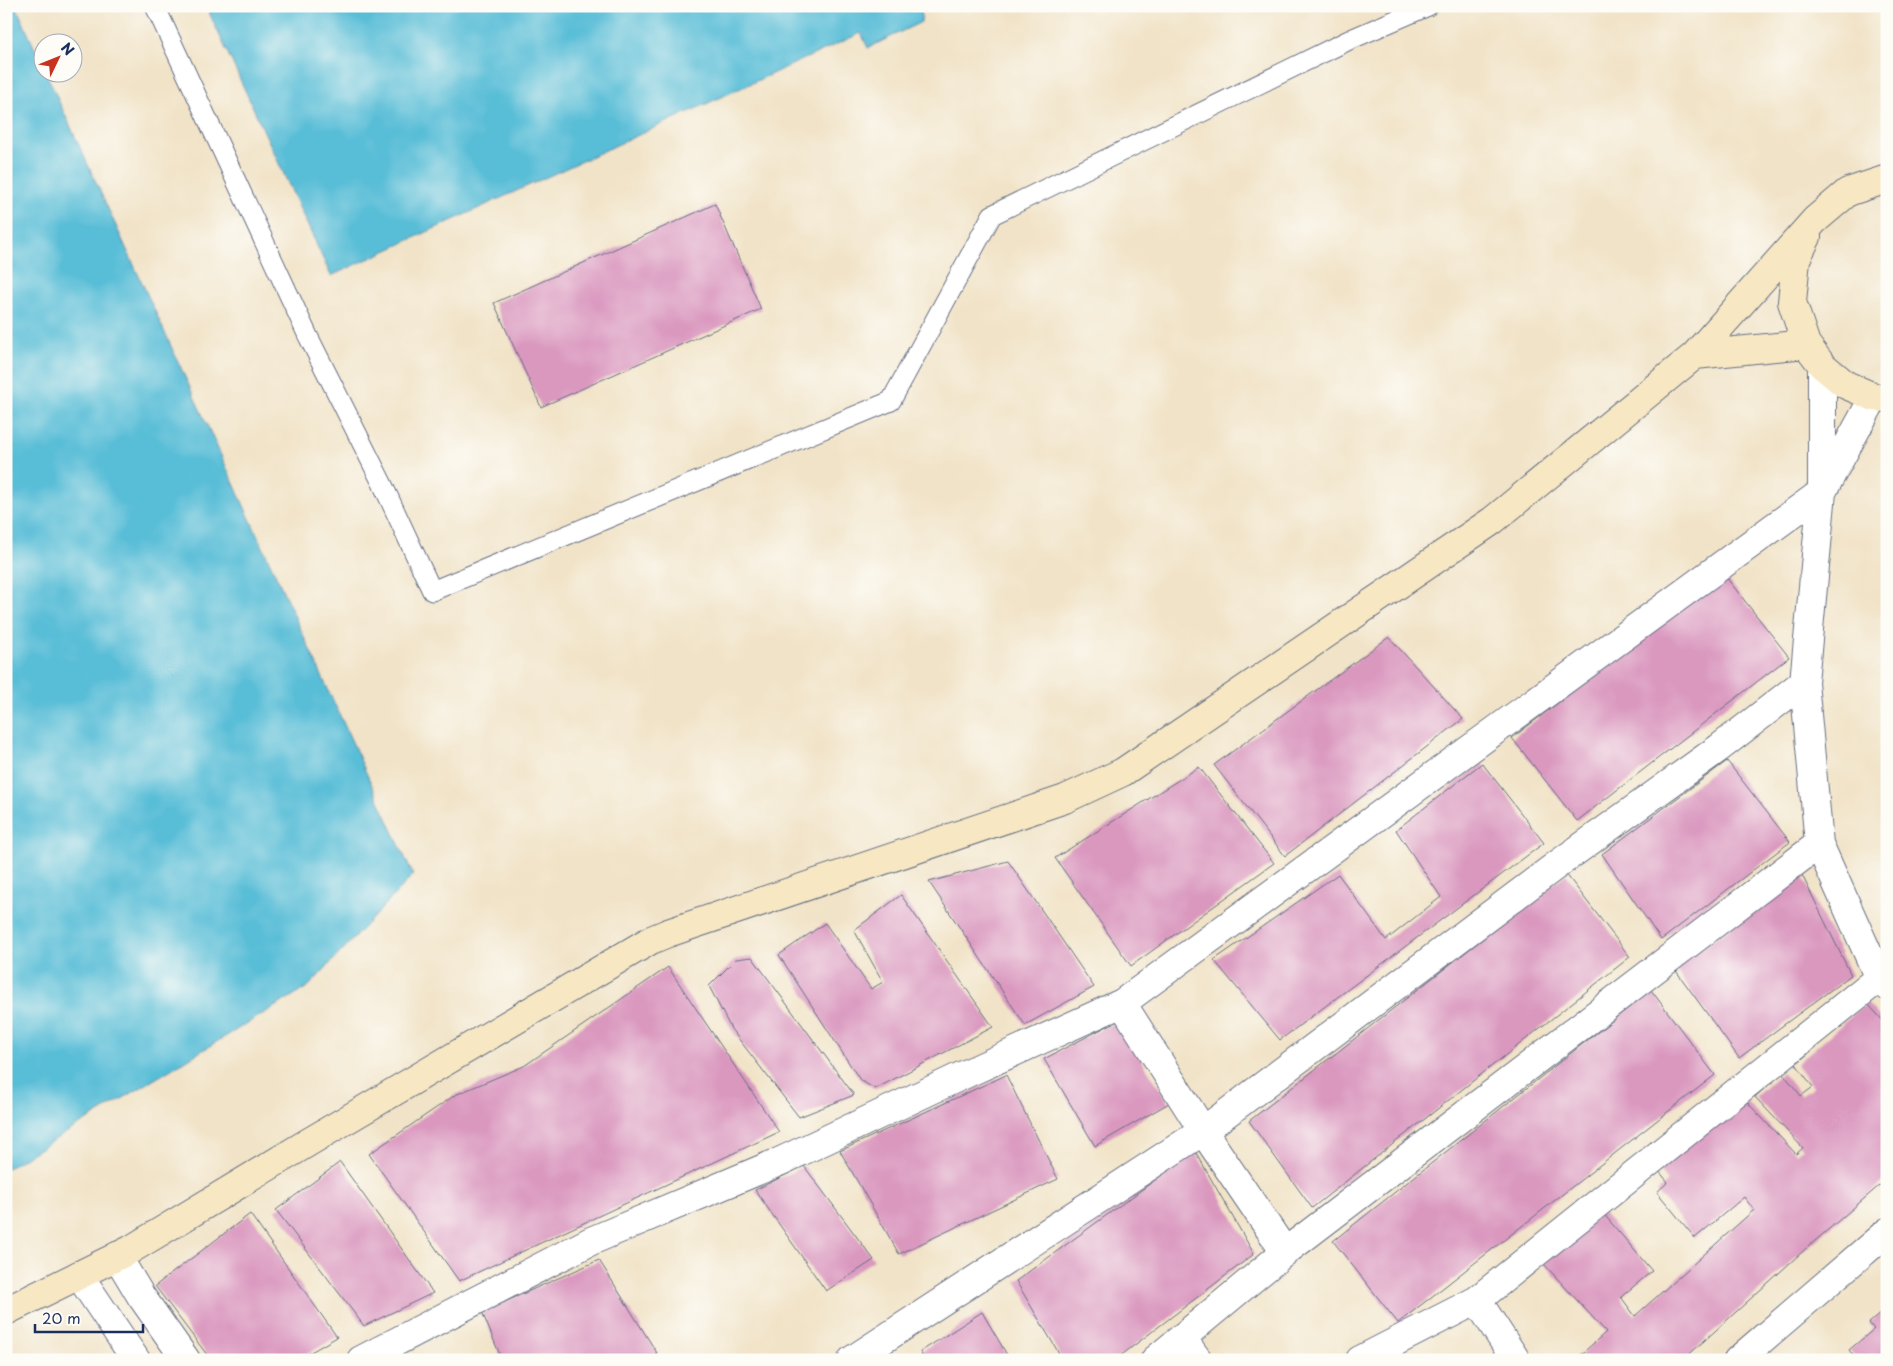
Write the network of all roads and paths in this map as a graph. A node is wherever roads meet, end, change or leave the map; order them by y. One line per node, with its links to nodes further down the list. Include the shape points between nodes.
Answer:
1 (155, 6): 2 (lane, via 308,336 432,591 891,401 992,215 1349,40)
2 (1428, 6)
3 (1887, 179): 4 (main road, via 1848,192)
4 (1815, 220): 5 (main road, via 1796,259 1792,302); 6 (main road)
5 (1814, 355): 6 (main road); 7 (main road, via 1846,385); 8 (street)
6 (1695, 356): 16 (main road, via 1492,521 1123,772 1065,799 651,940)
7 (1880, 398): 8 (street)
8 (1822, 492): 9 (street); 12 (street)
9 (1804, 682): 10 (street); 13 (street)
10 (1819, 844): 11 (street); 15 (street)
11 (1883, 982): 18 (street)
12 (1122, 1003): 13 (street); 23 (street, via 782,1161 591,1241)
13 (1203, 1131): 15 (street); 24 (street)
14 (1887, 1232): 29 (street)
15 (1286, 1252): 20 (street)
16 (117, 1256): 17 (main road); 22 (street)
17 (79, 1275): 19 (main road); 21 (street)
18 (1476, 1300): 27 (street); 28 (street)
19 (6, 1311)
20 (1182, 1338): 25 (street); 26 (street)
21 (136, 1360)
22 (186, 1360)
23 (362, 1360)
24 (852, 1360)
25 (1155, 1360)
26 (1198, 1360)
27 (1360, 1360)
28 (1516, 1360)
29 (1738, 1360)

